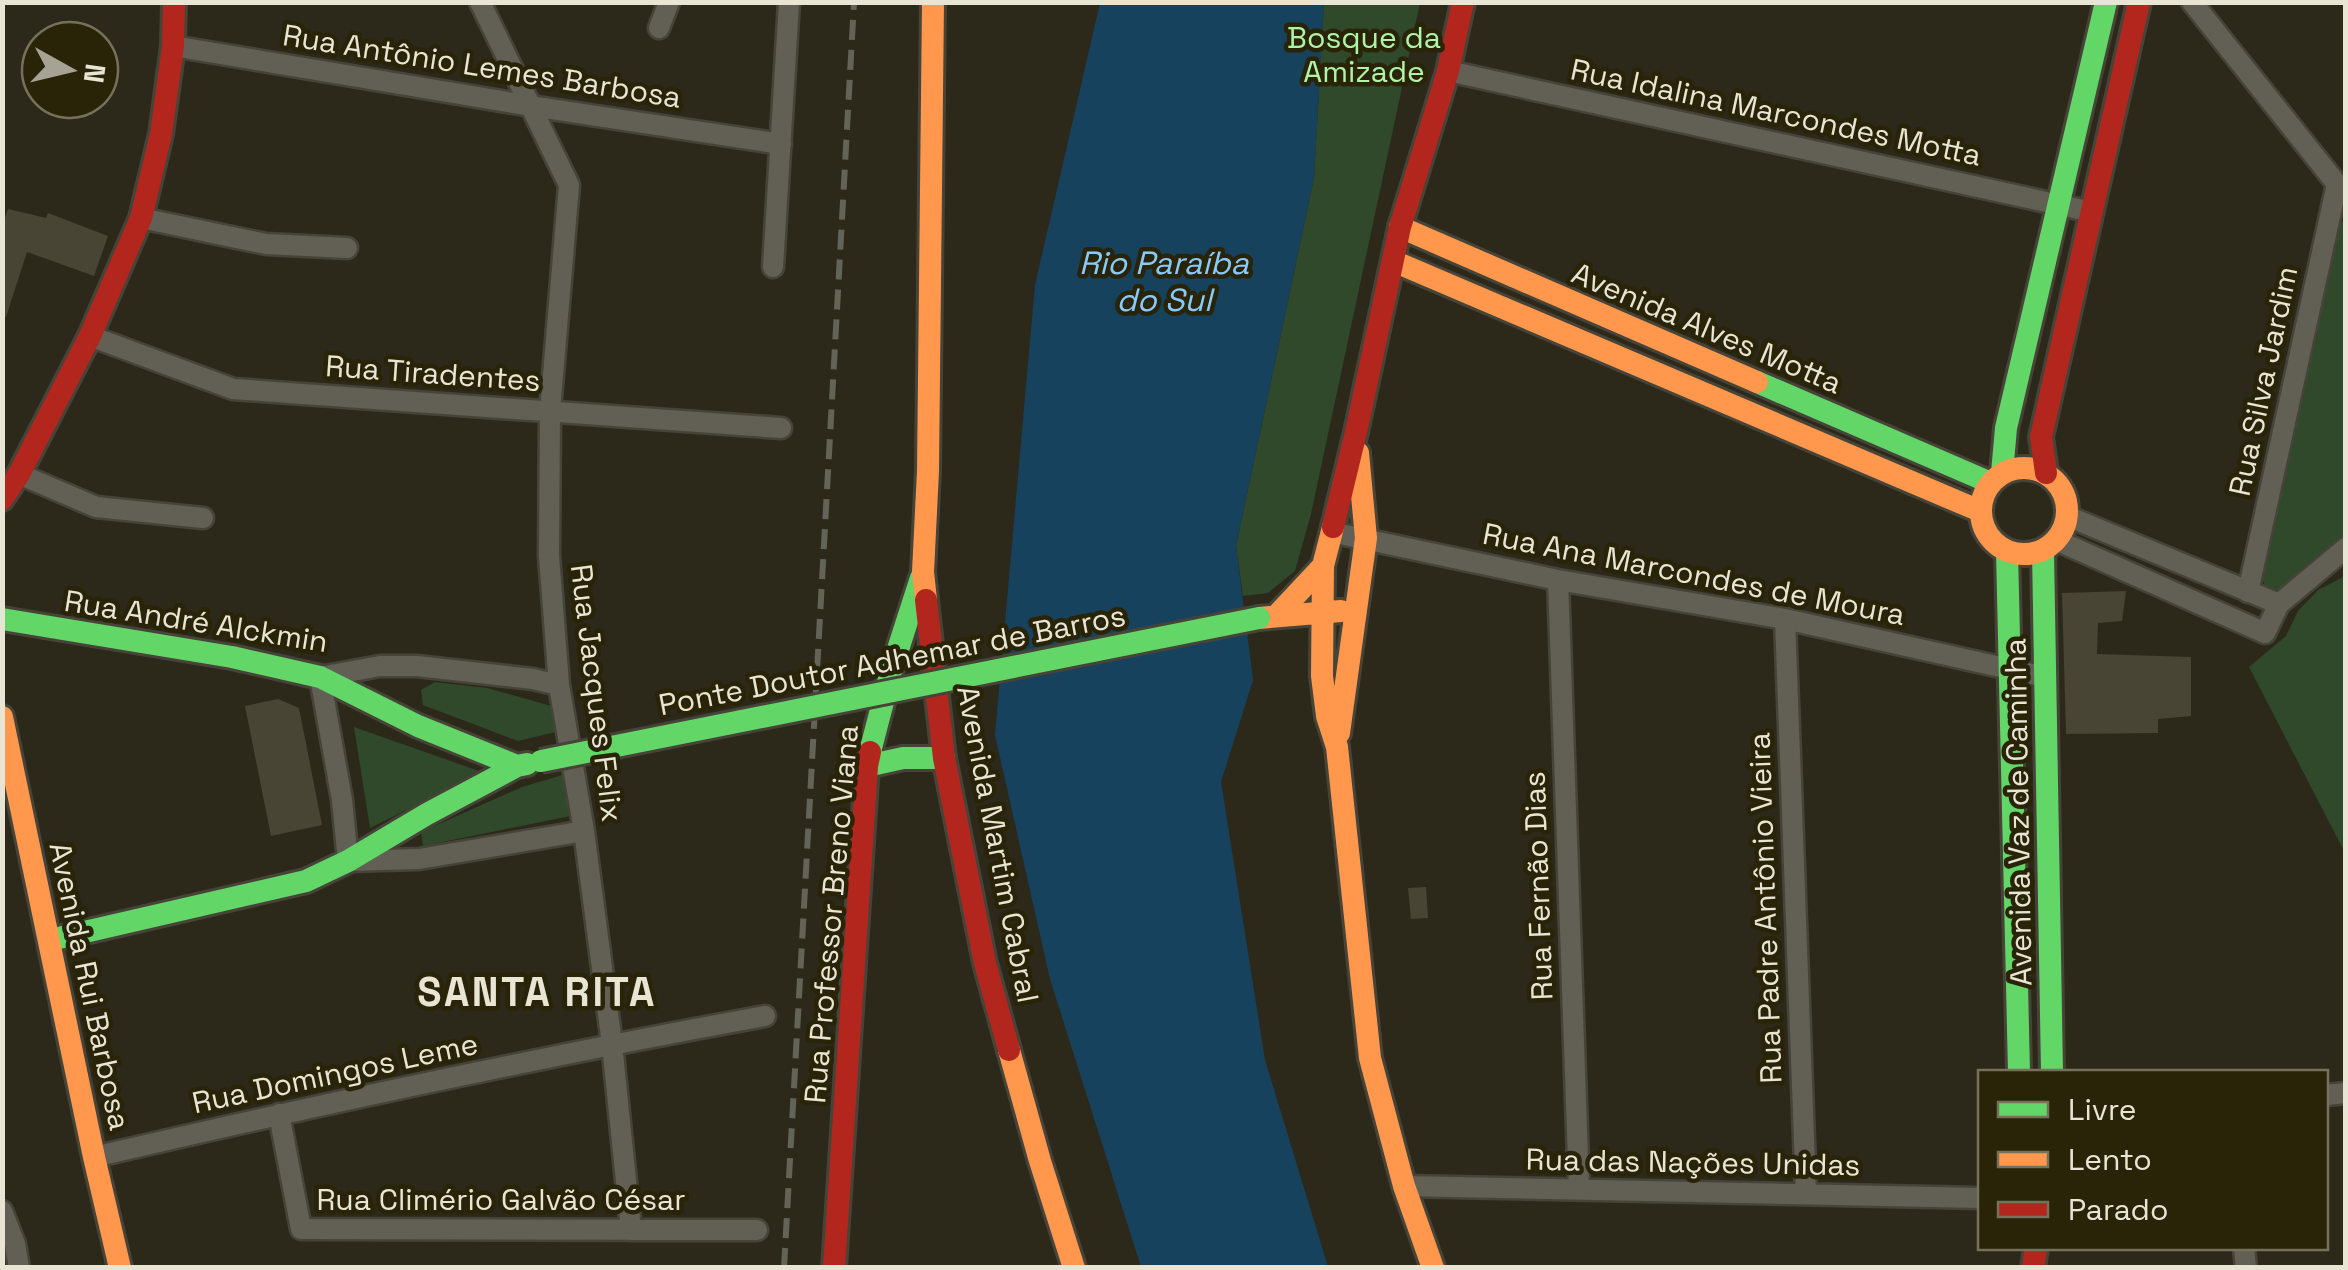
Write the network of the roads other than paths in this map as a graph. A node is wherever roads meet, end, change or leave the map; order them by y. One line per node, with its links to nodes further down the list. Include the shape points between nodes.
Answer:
1 (174, 2): 11 (street)
2 (480, 2): 13 (street, Rua Jacques Felix)
3 (670, 2): 10 (street)
4 (789, 2): 14 (street)
5 (933, 2): 42 (street, Avenida Martim Cabral)
6 (1463, 2): 12 (street)
7 (2106, 2): 16 (street)
8 (2140, 2): 17 (street)
9 (2192, 2): 15 (street)
10 (659, 28)
11 (173, 46): 13 (street, Rua Antônio Lemes Barbosa); 18 (street)
12 (1448, 71): 16 (street, Rua Idalina Marcondes Motta); 19 (street)
13 (531, 106): 14 (street, Rua Antônio Lemes Barbosa); 26 (street, Rua Jacques Felix, via 569,186)
14 (781, 144): 22 (street)
15 (2341, 190): 44 (street, Rua Silva Jardim)
16 (2059, 205): 17 (street, Rua Idalina Marcondes Motta); 31 (street)
17 (2092, 212): 29 (street, via 2041,437)
18 (141, 218): 20 (street, via 266,244); 23 (street)
19 (1400, 228): 21 (street); 24 (street, Avenida Alves Motta)
20 (348, 248)
21 (1393, 262): 25 (street, Avenida Alves Motta); 28 (street)
22 (774, 267)
23 (90, 336): 26 (street, Rua Tiradentes, via 233,390); 30 (street)
24 (1703, 358): 25 (street); 31 (street, Avenida Alves Motta)
25 (1689, 387): 33 (street, Avenida Alves Motta)
26 (550, 411): 27 (street, Rua Tiradentes); 54 (street, Rua Jacques Felix, via 549,556)
27 (780, 428)
28 (1356, 432): 36 (street); 37 (street)
29 (2046, 473): 31 (street, via 2024,467); 34 (street, via 2058,484)
30 (19, 474): 32 (street); 35 (street, via 96,507)
31 (1996, 478): 33 (street)
32 (2, 500)
33 (1980, 511): 40 (street, via 1982,526)
34 (2067, 516): 38 (street); 44 (street)
35 (202, 518)
36 (1331, 532): 37 (street, Rua Ana Marcondes de Moura); 41 (street)
37 (1366, 538): 43 (street, Rua Ana Marcondes de Moura); 46 (street)
38 (2050, 546): 40 (street); 45 (street, via 2266,634); 53 (street, Avenida Vaz de Caminha)
39 (2346, 548): 45 (street)
40 (2007, 552): 51 (street, Avenida Vaz de Caminha)
41 (1323, 566): 47 (street); 48 (street)
42 (923, 572): 57 (street, Avenida Martim Cabral); 59 (street, Rua Professor Breno Viana)
43 (1558, 580): 50 (street, Rua Ana Marcondes de Moura); 70 (street, Rua Fernão Dias)
44 (2248, 592): 45 (street)
45 (2279, 604)
46 (1356, 607): 48 (street, Ponte Doutor Adhemar de Barros); 56 (street)
47 (1269, 616): 48 (street, Ponte Doutor Adhemar de Barros); 58 (street, Ponte Doutor Adhemar de Barros, bridge)
48 (1324, 616): 56 (street, via 1322,676)
49 (2, 619): 52 (street, Rua André Alckmin)
50 (1785, 619): 51 (street, Rua Ana Marcondes de Moura); 71 (street, Rua Padre Antônio Vieira)
51 (2009, 669): 53 (street, Rua Ana Marcondes de Moura); 65 (street, Avenida Vaz de Caminha)
52 (320, 677): 54 (street, Rua André Alckmin, via 417,666); 58 (street); 61 (street)
53 (2045, 677): 66 (street, Avenida Vaz de Caminha)
54 (559, 685): 60 (street, Rua Jacques Felix)
55 (2, 716): 62 (street, Avenida Rui Barbosa)
56 (1337, 748): 69 (street, via 1370,1058)
57 (944, 758): 59 (street); 79 (street, Avenida Martim Cabral, via 985,963)
58 (517, 766): 61 (street, Ponte Doutor Adhemar de Barros)
59 (867, 766): 78 (street, Rua Professor Breno Viana)
60 (584, 831): 61 (street, via 419,859); 64 (street, Rua Jacques Felix)
61 (348, 861): 62 (street, Ponte Doutor Adhemar de Barros, via 306,881)
62 (50, 940): 68 (street, Avenida Rui Barbosa)
63 (765, 1016): 64 (street, Rua Domingos Leme)
64 (612, 1044): 67 (street, Rua Domingos Leme); 74 (street, Rua Jacques Felix)
65 (2019, 1070)
66 (2052, 1070)
67 (279, 1114): 68 (street, Rua Domingos Leme); 74 (street, Rua Climério Galvão César, via 302,1229)
68 (94, 1157): 77 (street, Avenida Rui Barbosa)
69 (1404, 1186): 70 (street, Rua das Nações Unidas); 80 (street)
70 (1579, 1190): 71 (street, Rua das Nações Unidas)
71 (1806, 1194): 72 (street, Rua das Nações Unidas)
72 (1978, 1198)
73 (2, 1211): 76 (street)
74 (631, 1230): 75 (street, Rua Climério Galvão César)
75 (757, 1230)
76 (20, 1268)
77 (120, 1268)
78 (834, 1268)
79 (1074, 1268)
80 (1433, 1268)

